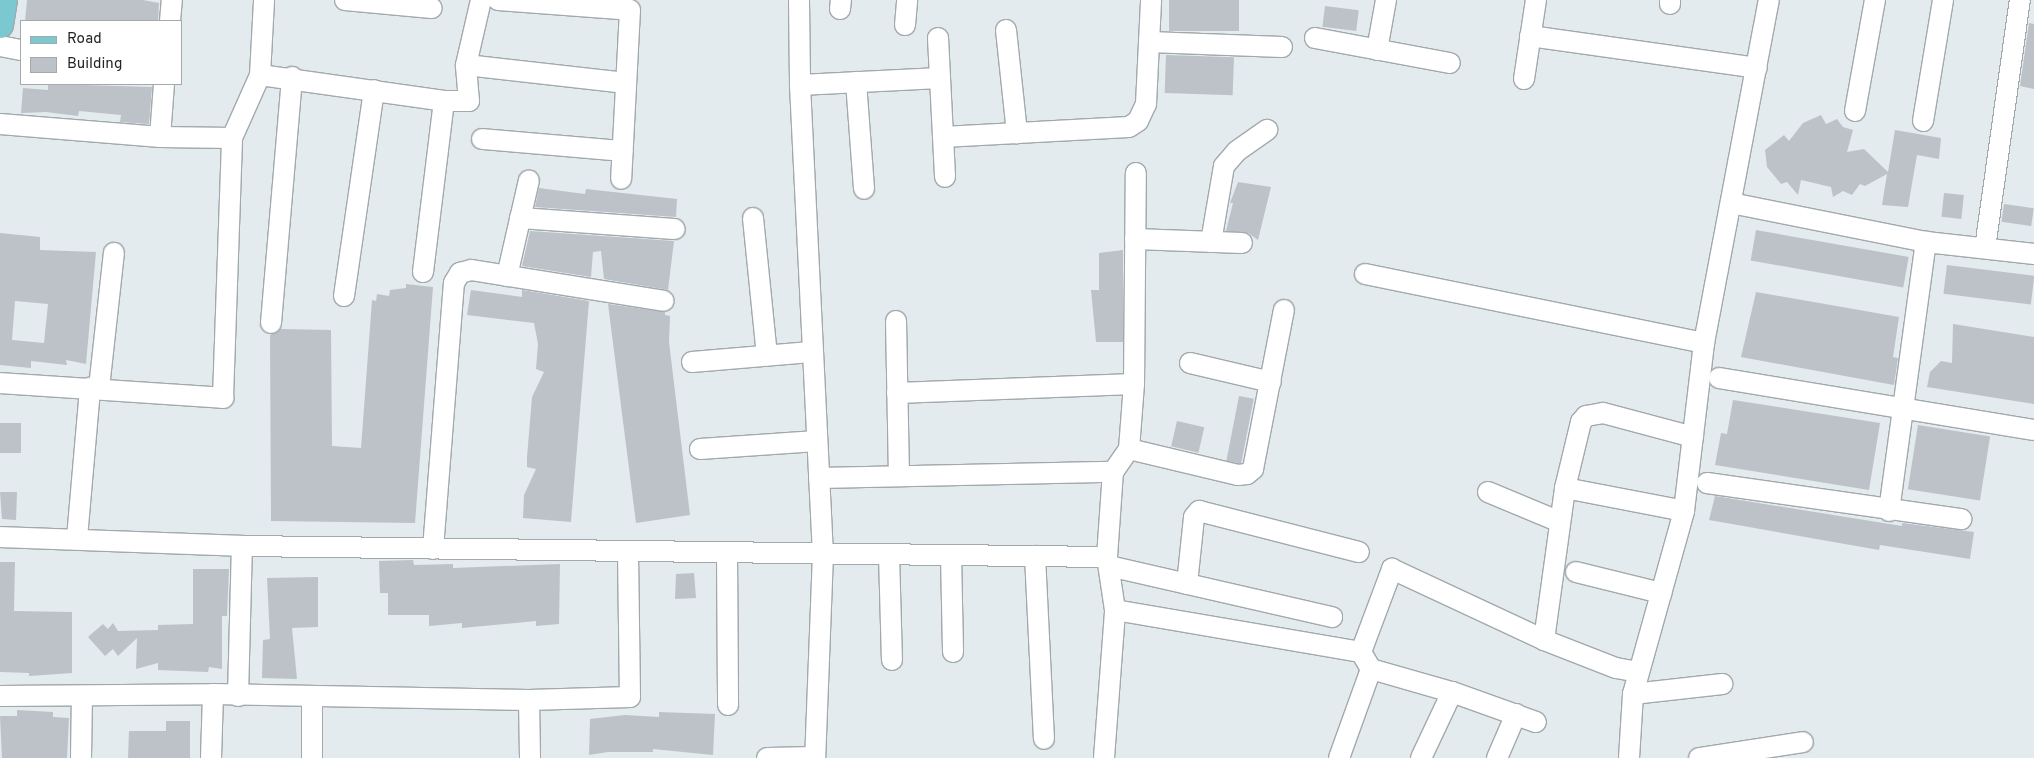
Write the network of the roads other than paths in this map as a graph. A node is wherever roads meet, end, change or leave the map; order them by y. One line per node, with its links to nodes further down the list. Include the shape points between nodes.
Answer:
1 (172, 0): 16 (street)
2 (264, 0): 30 (street)
3 (345, 0): 15 (street)
4 (481, 0): 28 (street)
5 (498, 0): 35 (street, via 630,10)
6 (799, 0): 37 (street)
7 (907, 0): 17 (street)
8 (1151, 0): 22 (street)
9 (1386, 0): 26 (street)
10 (1536, 0): 19 (street)
11 (1769, 0): 29 (street)
12 (1874, 0): 40 (street)
13 (1943, 0): 41 (street)
14 (2020, 0): 63 (street)
15 (432, 8)
16 (170, 20)
17 (905, 25)
18 (1006, 30): 44 (street)
19 (1530, 36): 29 (street); 33 (street)
20 (938, 38): 32 (street)
21 (1315, 38): 26 (street)
22 (1149, 42): 24 (street); 44 (street, via 1146,104 1138,121 1129,127)
23 (0, 46): 25 (street)
24 (1282, 47)
25 (20, 50)
26 (1377, 50): 27 (street)
27 (1450, 63)
28 (466, 65): 35 (street); 39 (street, via 469,101)
29 (1757, 68): 55 (street)
30 (260, 75): 31 (street); 47 (street)
31 (292, 78): 38 (street); 73 (street)
32 (940, 78): 34 (street); 46 (street)
33 (1524, 79)
34 (856, 82): 37 (street); 54 (street)
35 (626, 83): 49 (street)
36 (164, 85): 45 (street)
37 (800, 85): 75 (street)
38 (374, 90): 39 (street); 69 (street)
39 (444, 101): 66 (street)
40 (1855, 111)
41 (1923, 121)
42 (0, 124): 45 (street)
43 (1266, 130): 60 (street, via 1224,166)
44 (1017, 134): 46 (street)
45 (160, 137): 47 (street)
46 (943, 137): 51 (street)
47 (232, 138): 83 (street, via 222,398)
48 (482, 139): 49 (street)
49 (622, 151): 52 (street)
50 (1136, 173): 59 (street)
51 (945, 177)
52 (621, 179)
53 (529, 180): 56 (street)
54 (864, 189)
55 (1731, 203): 61 (street); 74 (street)
56 (520, 218): 58 (street); 68 (street)
57 (753, 218): 76 (street)
58 (675, 229)
59 (1135, 238): 60 (street); 82 (street)
60 (1210, 242): 62 (street)
61 (1926, 242): 63 (street); 85 (street)
62 (1242, 243)
63 (1986, 248): 65 (street)
64 (114, 253): 83 (street)
65 (2034, 254)
66 (423, 272)
67 (1365, 274): 74 (street)
68 (507, 276): 70 (street); 104 (street, via 471,270 460,273 454,283)
69 (344, 296)
70 (664, 302)
71 (1284, 310): 80 (street)
72 (896, 321): 84 (street)
73 (270, 324)
74 (1704, 343): 87 (street)
75 (811, 352): 76 (street); 88 (street)
76 (767, 355): 77 (street)
77 (692, 362)
78 (1190, 363): 80 (street)
79 (1719, 378): 85 (street)
80 (1271, 382): 90 (street, via 1257,461 1247,474)
81 (0, 383): 83 (street)
82 (1134, 384): 84 (street); 90 (street)
83 (95, 388): 102 (street)
84 (897, 393): 92 (street)
85 (1905, 410): 86 (street); 98 (street)
86 (2034, 430)
87 (1693, 437): 95 (street, via 1603,413 1586,416 1581,422); 97 (street)
88 (817, 441): 89 (street); 93 (street)
89 (700, 449)
90 (1129, 449): 91 (street)
91 (1113, 472): 92 (street); 112 (street)
92 (899, 476): 93 (street)
93 (818, 478): 108 (street)
94 (1707, 483): 98 (street)
95 (1565, 488): 97 (street); 100 (street)
96 (1488, 492): 100 (street)
97 (1684, 510): 115 (street)
98 (1889, 511): 99 (street)
99 (1960, 519)
100 (1560, 522): 118 (street)
101 (0, 537): 102 (street)
102 (77, 538): 103 (street)
103 (242, 546): 104 (street); 128 (street)
104 (433, 549): 105 (street)
105 (628, 551): 107 (street); 131 (street, via 630,697)
106 (1359, 552): 114 (street, via 1199,511 1194,517)
107 (727, 553): 108 (street); 132 (street)
108 (823, 554): 109 (street); 142 (street)
109 (889, 554): 110 (street); 120 (street)
110 (951, 555): 111 (street); 119 (street)
111 (1035, 556): 112 (street); 135 (street)
112 (1108, 562): 114 (street); 116 (street)
113 (1576, 572): 115 (street)
114 (1186, 584): 117 (street)
115 (1661, 593): 122 (street)
116 (1114, 610): 121 (street); 143 (street)
117 (1332, 617)
118 (1544, 640): 121 (street, via 1392,570); 122 (street, via 1616,668)
119 (953, 652)
120 (892, 660)
121 (1366, 660): 124 (street); 144 (street)
122 (1639, 672): 126 (street)
123 (1722, 684): 126 (street)
124 (1452, 692): 133 (street); 145 (street)
125 (213, 694): 128 (street); 130 (street); 138 (street)
126 (1633, 694): 147 (street)
127 (0, 696): 130 (street)
128 (238, 696): 129 (street)
129 (312, 696): 131 (street); 139 (street)
130 (82, 697): 137 (street)
131 (529, 700): 140 (street)
132 (728, 706)
133 (1516, 714): 134 (street); 146 (street)
134 (1536, 722)
135 (1044, 739)
136 (1803, 742): 148 (street)
137 (82, 758)
138 (211, 758)
139 (312, 758)
140 (530, 758)
141 (767, 758): 142 (street)
142 (815, 758)
143 (1104, 758)
144 (1339, 758)
145 (1421, 758)
146 (1497, 758)
147 (1629, 758)
148 (1699, 758)

